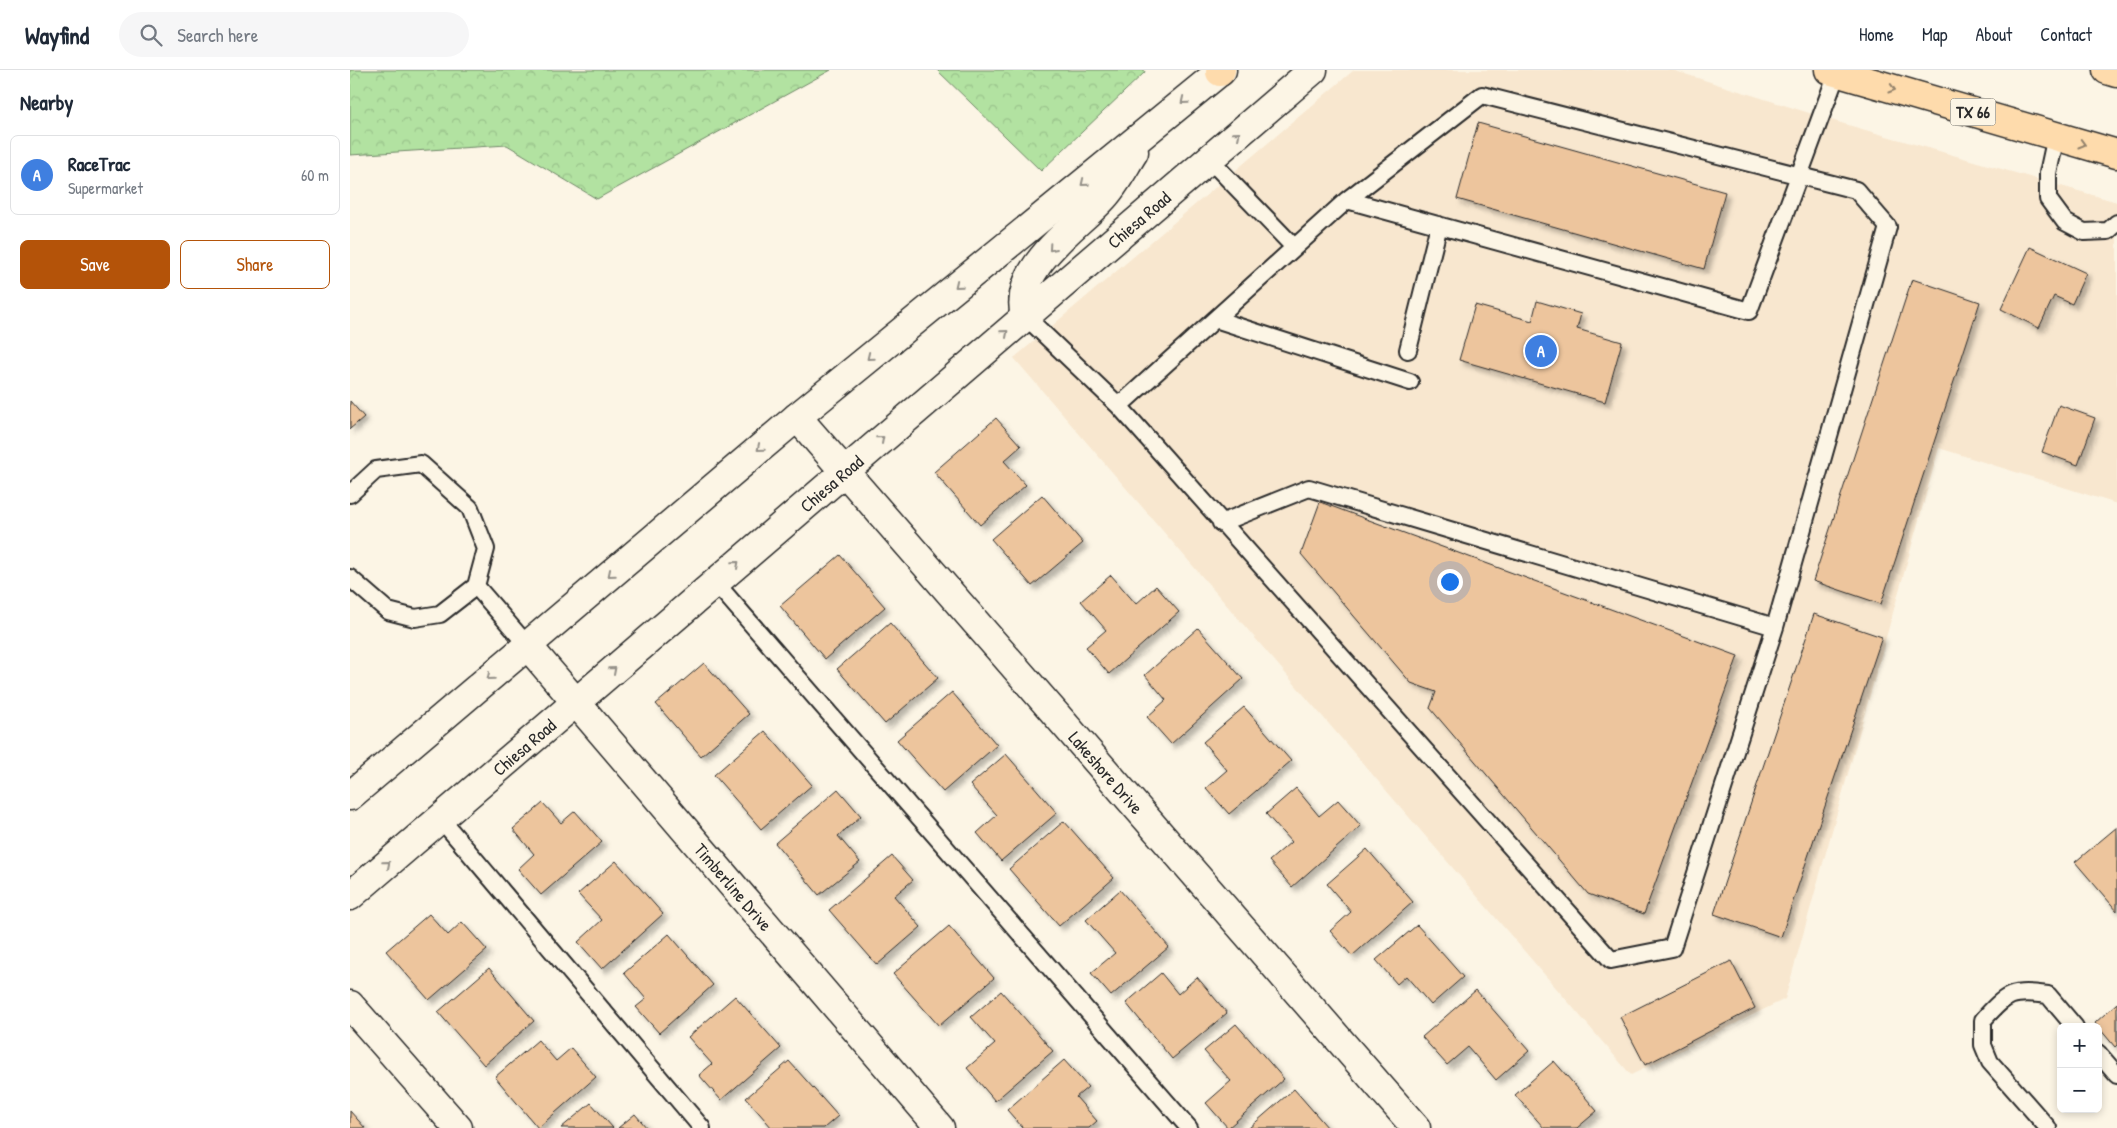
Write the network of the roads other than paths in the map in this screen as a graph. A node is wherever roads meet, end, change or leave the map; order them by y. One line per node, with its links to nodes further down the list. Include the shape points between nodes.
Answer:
1 (1313, 70): 9 (main road, Chiesa Road, one-way to 1)
2 (2108, 70): 5 (main road)
3 (1221, 71): 6 (main road, one-way to 6)
4 (1833, 71): 7 (main road, TX 66, one-way to 7); 10 (lane)
5 (2117, 73)
6 (1149, 130): 15 (main road, one-way to 15, via 1105,196 1051,247 1033,273 1024,290 1022,304); 20 (main road, one-way to 20)
7 (2056, 136): 8 (main road, TX 66, one-way to 8); 12 (lane, via 2048,173 2048,199 2065,222 2084,232 2108,231)
8 (2117, 154)
9 (1208, 159): 14 (lane); 15 (main road, Chiesa Road)
10 (1800, 174): 11 (lane, via 1482,95); 13 (lane, via 1749,311); 27 (lane, via 1856,190 1888,227)
11 (1347, 200): 13 (lane); 14 (lane)
12 (2117, 223)
13 (1439, 225): 17 (lane)
14 (1294, 247): 16 (lane)
15 (1025, 316): 19 (lane); 21 (main road, Chiesa Road, one-way to 15)
16 (1215, 319): 18 (lane); 19 (lane)
17 (1408, 350)
18 (1410, 382)
19 (1119, 406): 23 (lane)
20 (797, 417): 21 (main road, Lakeshore Drive); 28 (main road, one-way to 28)
21 (844, 471): 25 (main road, Chiesa Road, one-way to 21); 41 (main road, Lakeshore Drive)
22 (350, 494): 26 (lane, via 376,470 421,464 470,508 486,549)
23 (1221, 523): 27 (lane, via 1309,488); 27 (lane, via 1611,960 1672,948)
24 (350, 578): 26 (lane, via 388,611 415,618 440,614)
25 (715, 582): 29 (main road, Chiesa Road, one-way to 25); 40 (lane)
26 (476, 586): 28 (lane)
27 (1775, 627)
28 (527, 645): 29 (main road, Timberline Drive); 30 (main road, one-way to 30)
29 (576, 702): 31 (main road, Chiesa Road); 39 (main road, Timberline Drive)
30 (350, 796)
31 (440, 818): 32 (main road, Chiesa Road, one-way to 31); 38 (lane)
32 (350, 896)
33 (350, 1005): 37 (main road)
34 (2072, 1023): 42 (lane, via 2048,995 2022,992 2002,1000 1983,1020 1983,1045 1990,1062)
35 (2102, 1058): 36 (lane)
36 (2117, 1075)
37 (458, 1128)
38 (702, 1128)
39 (940, 1128)
40 (1188, 1128)
41 (1416, 1128)
42 (2048, 1128)

